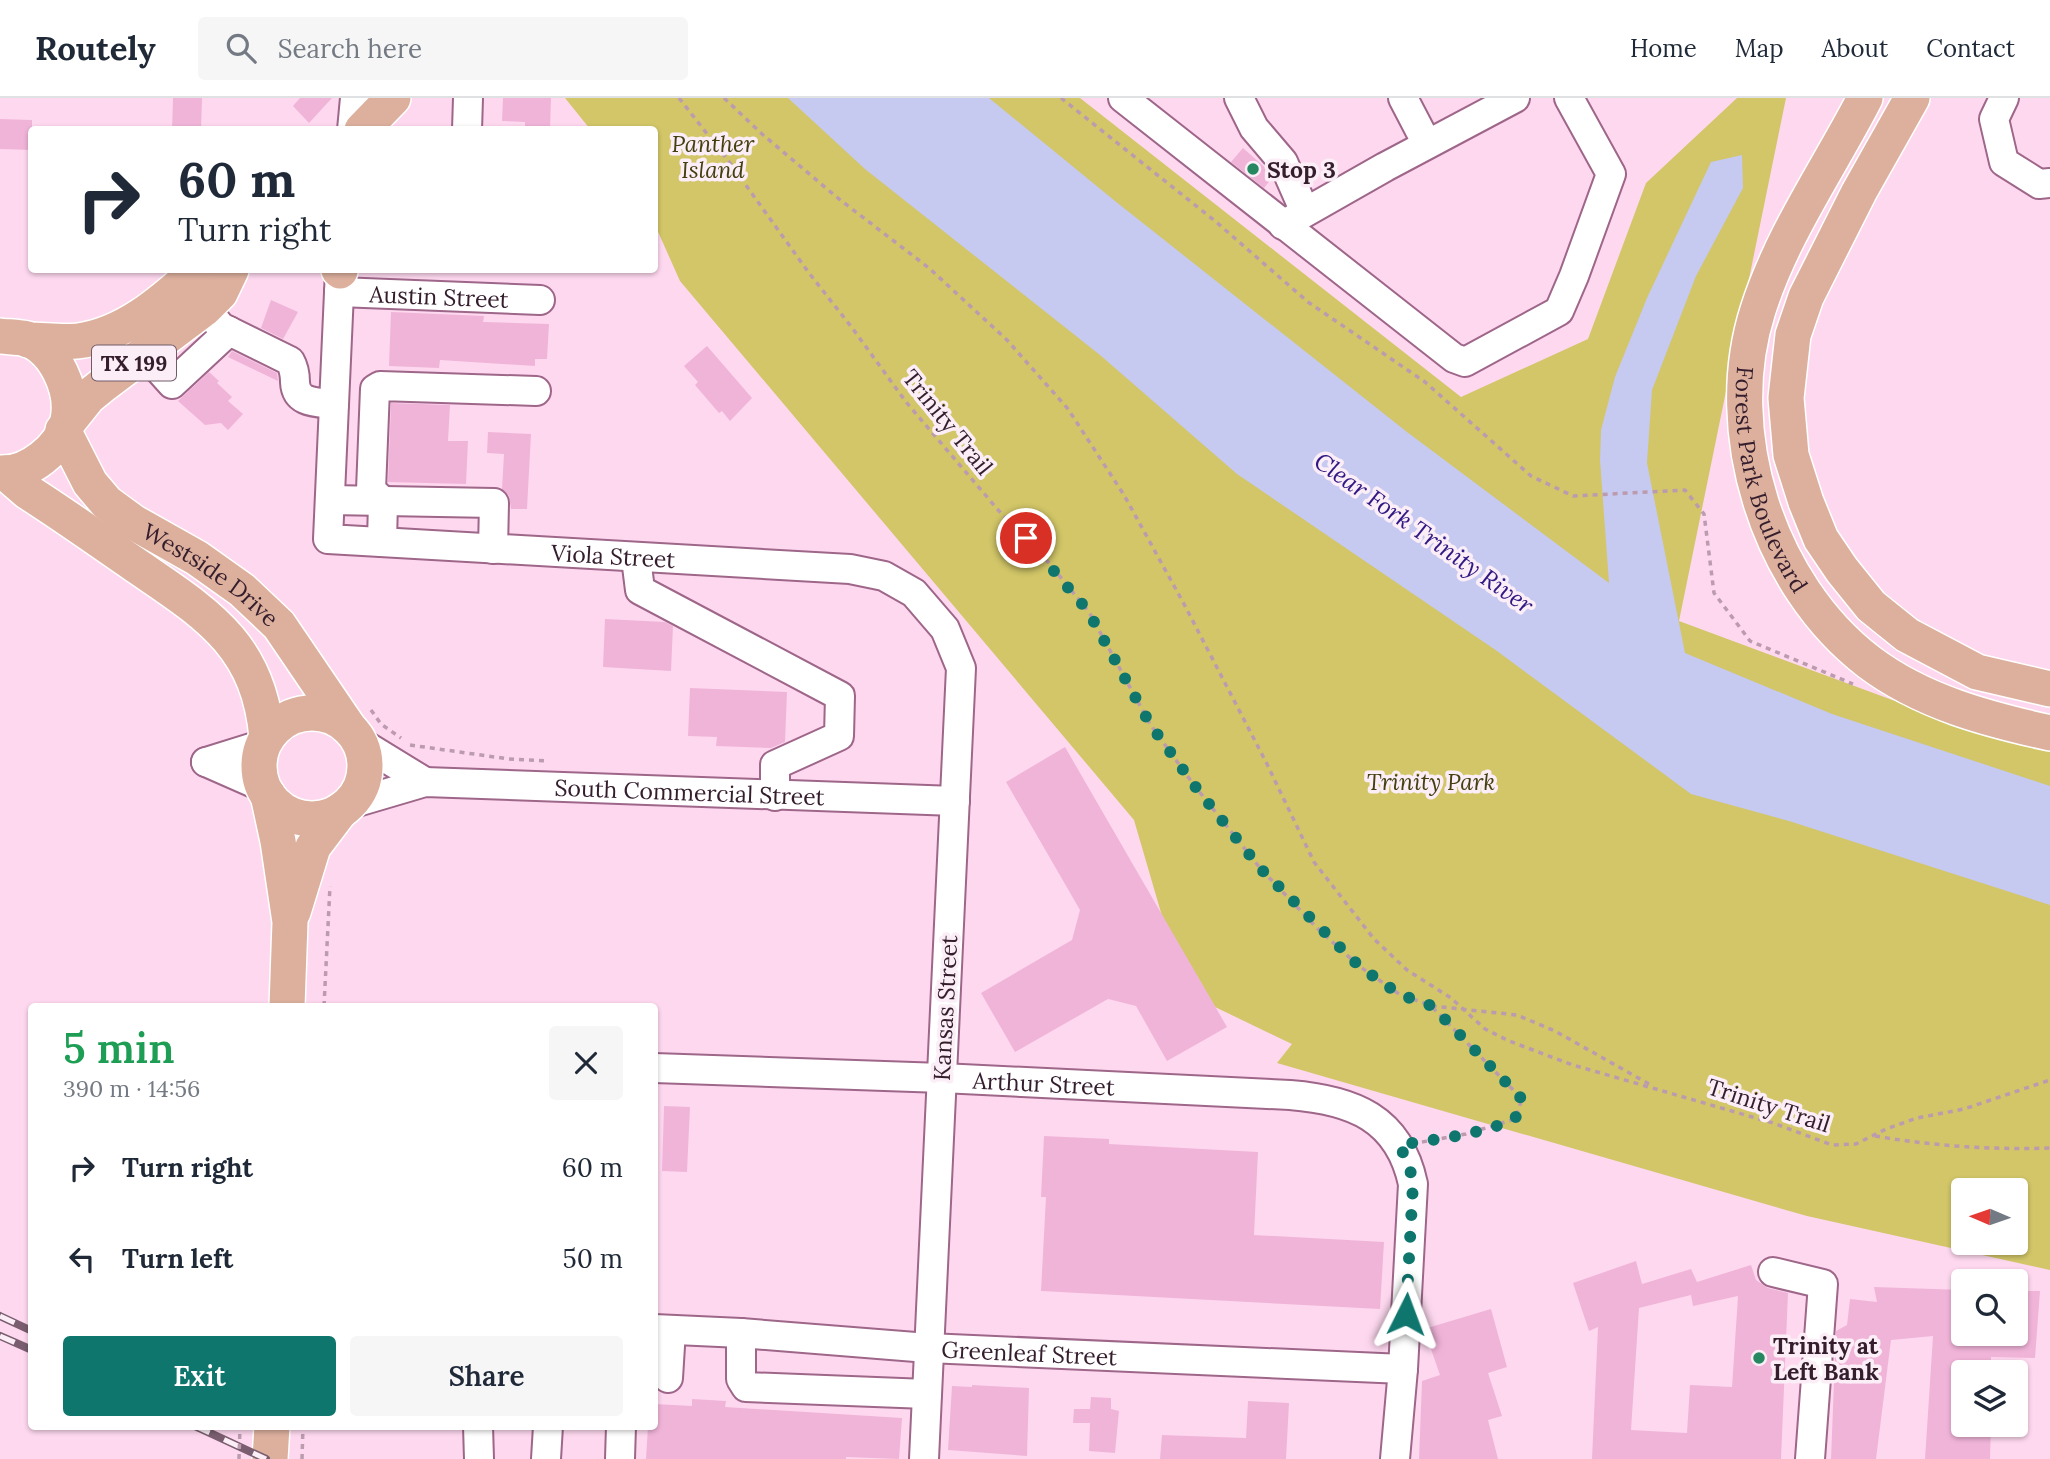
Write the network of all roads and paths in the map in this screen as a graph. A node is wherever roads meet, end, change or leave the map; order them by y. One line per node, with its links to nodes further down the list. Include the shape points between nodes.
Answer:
1 (355, 98): 15 (street)
2 (393, 98): 16 (main road)
3 (468, 98): 17 (street)
4 (678, 98): 55 (path, Trinity Trail, via 906,402 1088,611 1150,724 1260,868 1359,966 1399,994)
5 (724, 98): 56 (path, Trinity Trail, via 839,199 929,268 1007,340 1068,409 1124,495 1177,592 1314,862 1374,939 1407,970)
6 (1061, 98): 34 (path, via 1308,302 1425,383 1531,476 1573,496)
7 (1123, 98): 20 (street)
8 (1239, 98): 20 (street, via 1254,128 1283,162)
9 (1403, 98): 18 (street)
10 (1515, 98): 18 (street)
11 (1569, 98): 20 (street, via 1611,174 1574,276 1559,311 1465,362 1454,358)
12 (1912, 98): 41 (main road, Forest Park Boulevard, via 1858,192 1797,323 1786,398 1791,455 1821,539 1871,606 1907,635 1977,672)
13 (2004, 98): 19 (street, via 1994,119 2004,162 2039,184)
14 (1864, 99): 43 (main road, Forest Park Boulevard, via 1779,256 1758,310 1745,396 1757,487 1776,541 1802,590 1835,631 1869,662 1951,706)
15 (352, 126)
16 (366, 126)
17 (467, 126)
18 (1427, 144): 20 (street)
19 (2050, 183)
20 (1294, 218)
21 (194, 273): 26 (main road, TX 199, via 152,309 123,326 78,341)
22 (230, 273): 25 (main road, TX 199, via 220,293)
23 (340, 276): 24 (street, Austin Street); 29 (street)
24 (540, 300)
25 (217, 319): 29 (street, via 290,361 295,388 303,400); 30 (main road, TX 199, via 145,354 88,397)
26 (12, 334): 30 (main road, via 45,352 56,365 66,386)
27 (375, 389): 28 (street); 29 (street); 32 (street)
28 (536, 391)
29 (335, 397): 31 (street)
30 (66, 426): 33 (main road, via 52,449 36,463); 42 (main road, Westside Drive, via 90,483 107,503 242,590 279,625)
31 (333, 440): 32 (street); 35 (street)
32 (373, 441): 36 (street, via 371,490)
33 (3, 473): 44 (main road, Westside Drive, via 216,623 249,667 261,696)
34 (1661, 490)
35 (330, 500): 36 (street); 37 (street, Viola Street, via 328,539)
36 (383, 501): 37 (street); 38 (street, via 494,503)
37 (382, 542): 38 (street, Viola Street)
38 (492, 549): 39 (street, Viola Street)
39 (636, 558): 40 (street, Viola Street, via 850,569); 48 (street, via 640,590 841,696 839,736 775,765)
40 (895, 583): 49 (street, Kansas Street, via 914,593 945,629 961,668)
41 (2050, 689)
42 (358, 724): 44 (main road, via 306,713 275,727); 45 (path, via 381,724 411,745 509,760); 46 (street, South Commercial Street); 50 (main road, via 364,774)
43 (2050, 733)
44 (265, 741): 47 (main road, via 259,774); 47 (street, via 206,762)
45 (550, 761)
46 (425, 782): 48 (street, South Commercial Street); 50 (street, South Commercial Street)
47 (266, 792): 50 (main road, via 273,803 299,818 330,816); 52 (main road)
48 (775, 796): 49 (street, South Commercial Street)
49 (955, 801): 58 (street, Kansas Street)
50 (344, 808): 52 (main road, via 313,848)
51 (330, 884): 54 (path)
52 (290, 922): 53 (main road)
53 (287, 1003)
54 (324, 1003)
55 (1432, 1006): 56 (path, Trinity Trail); 62 (path, via 1522,1099 1515,1119 1498,1126 1466,1134)
56 (1463, 1009): 60 (path, Trinity Trail, via 1485,1029 1509,1041 1573,1065); 60 (path, Trinity Trail, via 1517,1015 1578,1043)
57 (658, 1068): 58 (street, Arthur Street)
58 (942, 1078): 62 (street, Arthur Street, via 1312,1097 1351,1107); 67 (street, Kansas Street)
59 (2050, 1080): 61 (path, Trinity Trail)
60 (1654, 1087): 61 (path, Trinity Trail, via 1832,1145 1856,1144)
61 (1873, 1135): 63 (path, Trinity Trail, via 1929,1145)
62 (1392, 1136): 68 (street, via 1409,1164 1413,1184)
63 (2050, 1148)
64 (1773, 1272): 85 (street, via 1823,1284)
65 (663, 1330): 66 (street, Greenleaf Street); 69 (street)
66 (741, 1333): 67 (street, Greenleaf Street); 70 (street, via 740,1379 746,1387)
67 (928, 1348): 68 (street, Greenleaf Street); 70 (street, Kansas Street)
68 (1403, 1369): 84 (street)
69 (668, 1378)
70 (927, 1394): 83 (street, Kansas Street)
71 (240, 1430): 77 (path, bridge)
72 (272, 1430): 78 (main road)
73 (303, 1430): 79 (path)
74 (478, 1430): 80 (street)
75 (548, 1430): 81 (street)
76 (621, 1430): 82 (street)
77 (239, 1459)
78 (270, 1459)
79 (302, 1459)
80 (479, 1459)
81 (546, 1459)
82 (620, 1459)
83 (924, 1459)
84 (1395, 1459)
85 (1810, 1459)

